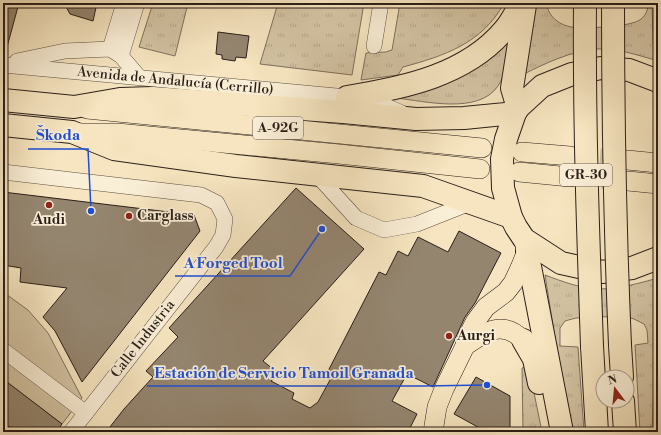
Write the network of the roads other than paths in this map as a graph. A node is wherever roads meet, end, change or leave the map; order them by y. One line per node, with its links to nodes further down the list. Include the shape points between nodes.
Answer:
1 (124, 3): 9 (street)
2 (136, 3): 9 (street)
3 (382, 3): 8 (street)
4 (521, 3): 13 (highway, via 506,29 484,50 460,66 394,88)
5 (525, 3): 16 (highway, via 512,88)
6 (585, 3): 46 (highway, GR-30, bridge, via 586,189)
7 (614, 3): 39 (highway, GR-30, bridge, via 616,261)
8 (374, 46)
9 (116, 53): 10 (street, via 65,51); 11 (street)
10 (3, 65): 11 (street, Avenida de Andalucía (Cerrillo))
11 (139, 77): 13 (street, Avenida de Andalucía (Cerrillo))
12 (658, 81): 16 (highway, via 629,70 601,68 572,74 542,86)
13 (347, 97): 17 (street, Avenida de Andalucía (Cerrillo), via 379,102)
14 (3, 100): 15 (highway, Avenida de Andalucía (Cerrillo) / A-92G)
15 (74, 107): 17 (highway, Avenida de Andalucía (Cerrillo), via 120,99 153,98); 20 (main road, Avenida de Andalucía (Cerrillo) / A-92G)
16 (517, 111): 17 (highway, Avenida de Andalucía (Cerrillo), via 464,118); 33 (highway, via 506,139 502,159 503,188)
17 (416, 119)
18 (3, 125): 19 (highway, A-92G)
19 (72, 132): 25 (main road, A-92G, via 117,133); 28 (highway, via 114,149)
20 (482, 148)
21 (522, 152): 22 (main road)
22 (570, 156)
23 (627, 160): 24 (main road)
24 (658, 163)
25 (480, 169)
26 (3, 172): 41 (street, Calle Industria, via 201,195 217,203 225,219 223,235 216,247)
27 (519, 172): 29 (main road)
28 (316, 174): 32 (highway, via 423,186); 32 (street, via 356,218 384,230 417,224)
29 (570, 177)
30 (628, 182): 31 (main road)
31 (658, 184)
32 (470, 203): 33 (highway)
33 (511, 217): 34 (highway)
34 (525, 245): 35 (highway, via 561,263 602,272 632,268); 37 (main road, via 520,268 513,283 506,292 486,307 475,322); 45 (highway)
35 (658, 258)
36 (523, 340): 37 (main road, via 516,333 505,329 493,329); 44 (highway, via 534,359)
37 (465, 346): 43 (main road, via 444,389)
38 (3, 350): 41 (street)
39 (622, 369)
40 (624, 409): 47 (highway)
41 (86, 413): 42 (street, Calle Industria)
42 (71, 432)
43 (433, 432)
44 (551, 432)
45 (562, 432)
46 (597, 432)
47 (625, 432)

